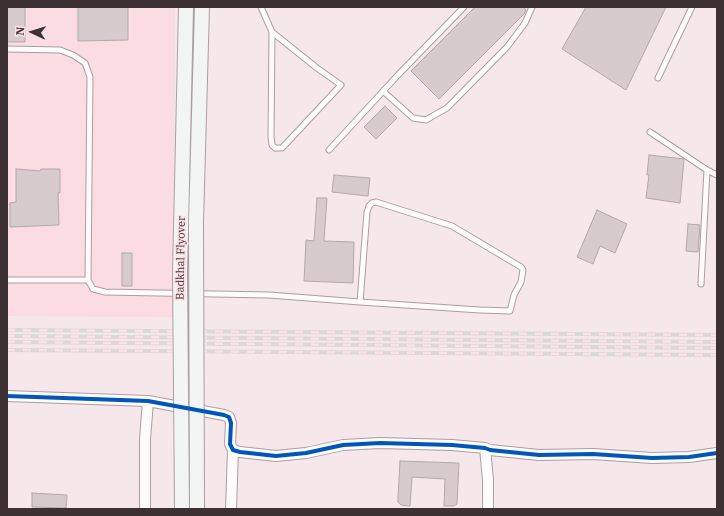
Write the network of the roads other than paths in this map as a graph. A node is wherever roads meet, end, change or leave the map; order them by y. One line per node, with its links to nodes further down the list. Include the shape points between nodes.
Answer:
1 (186, 7): 25 (main road, Badkhal Flyover, bridge, via 180,272)
2 (202, 7): 26 (main road, Badkhal Flyover, bridge, via 196,222)
3 (260, 7): 7 (lane)
4 (464, 7): 10 (lane)
5 (532, 7): 10 (lane, via 525,24 507,47 442,111 426,120 413,118)
6 (692, 7): 9 (lane)
7 (272, 32): 7 (lane, via 271,137 272,145 282,148 341,85)
8 (7, 49): 16 (lane, via 60,50 85,63 90,77)
9 (658, 78)
10 (383, 91): 12 (lane)
11 (650, 132): 13 (lane)
12 (329, 150)
13 (707, 170): 14 (lane); 17 (lane)
14 (717, 175)
15 (7, 280): 16 (lane)
16 (88, 280): 18 (lane, via 93,289 105,292 269,295)
17 (701, 284)
18 (360, 302): 18 (lane, via 368,212 369,206 376,202 452,226 523,270 510,311)
19 (7, 396): 20 (street)
20 (148, 401): 22 (street, via 229,417 230,444); 24 (street, via 145,439)
21 (485, 448): 22 (street, via 380,443 344,445 276,456); 23 (street, via 539,455 593,454 652,458); 28 (street)
22 (233, 450): 27 (street)
23 (717, 453)
24 (146, 509)
25 (182, 509)
26 (197, 509)
27 (231, 509)
28 (488, 509)

